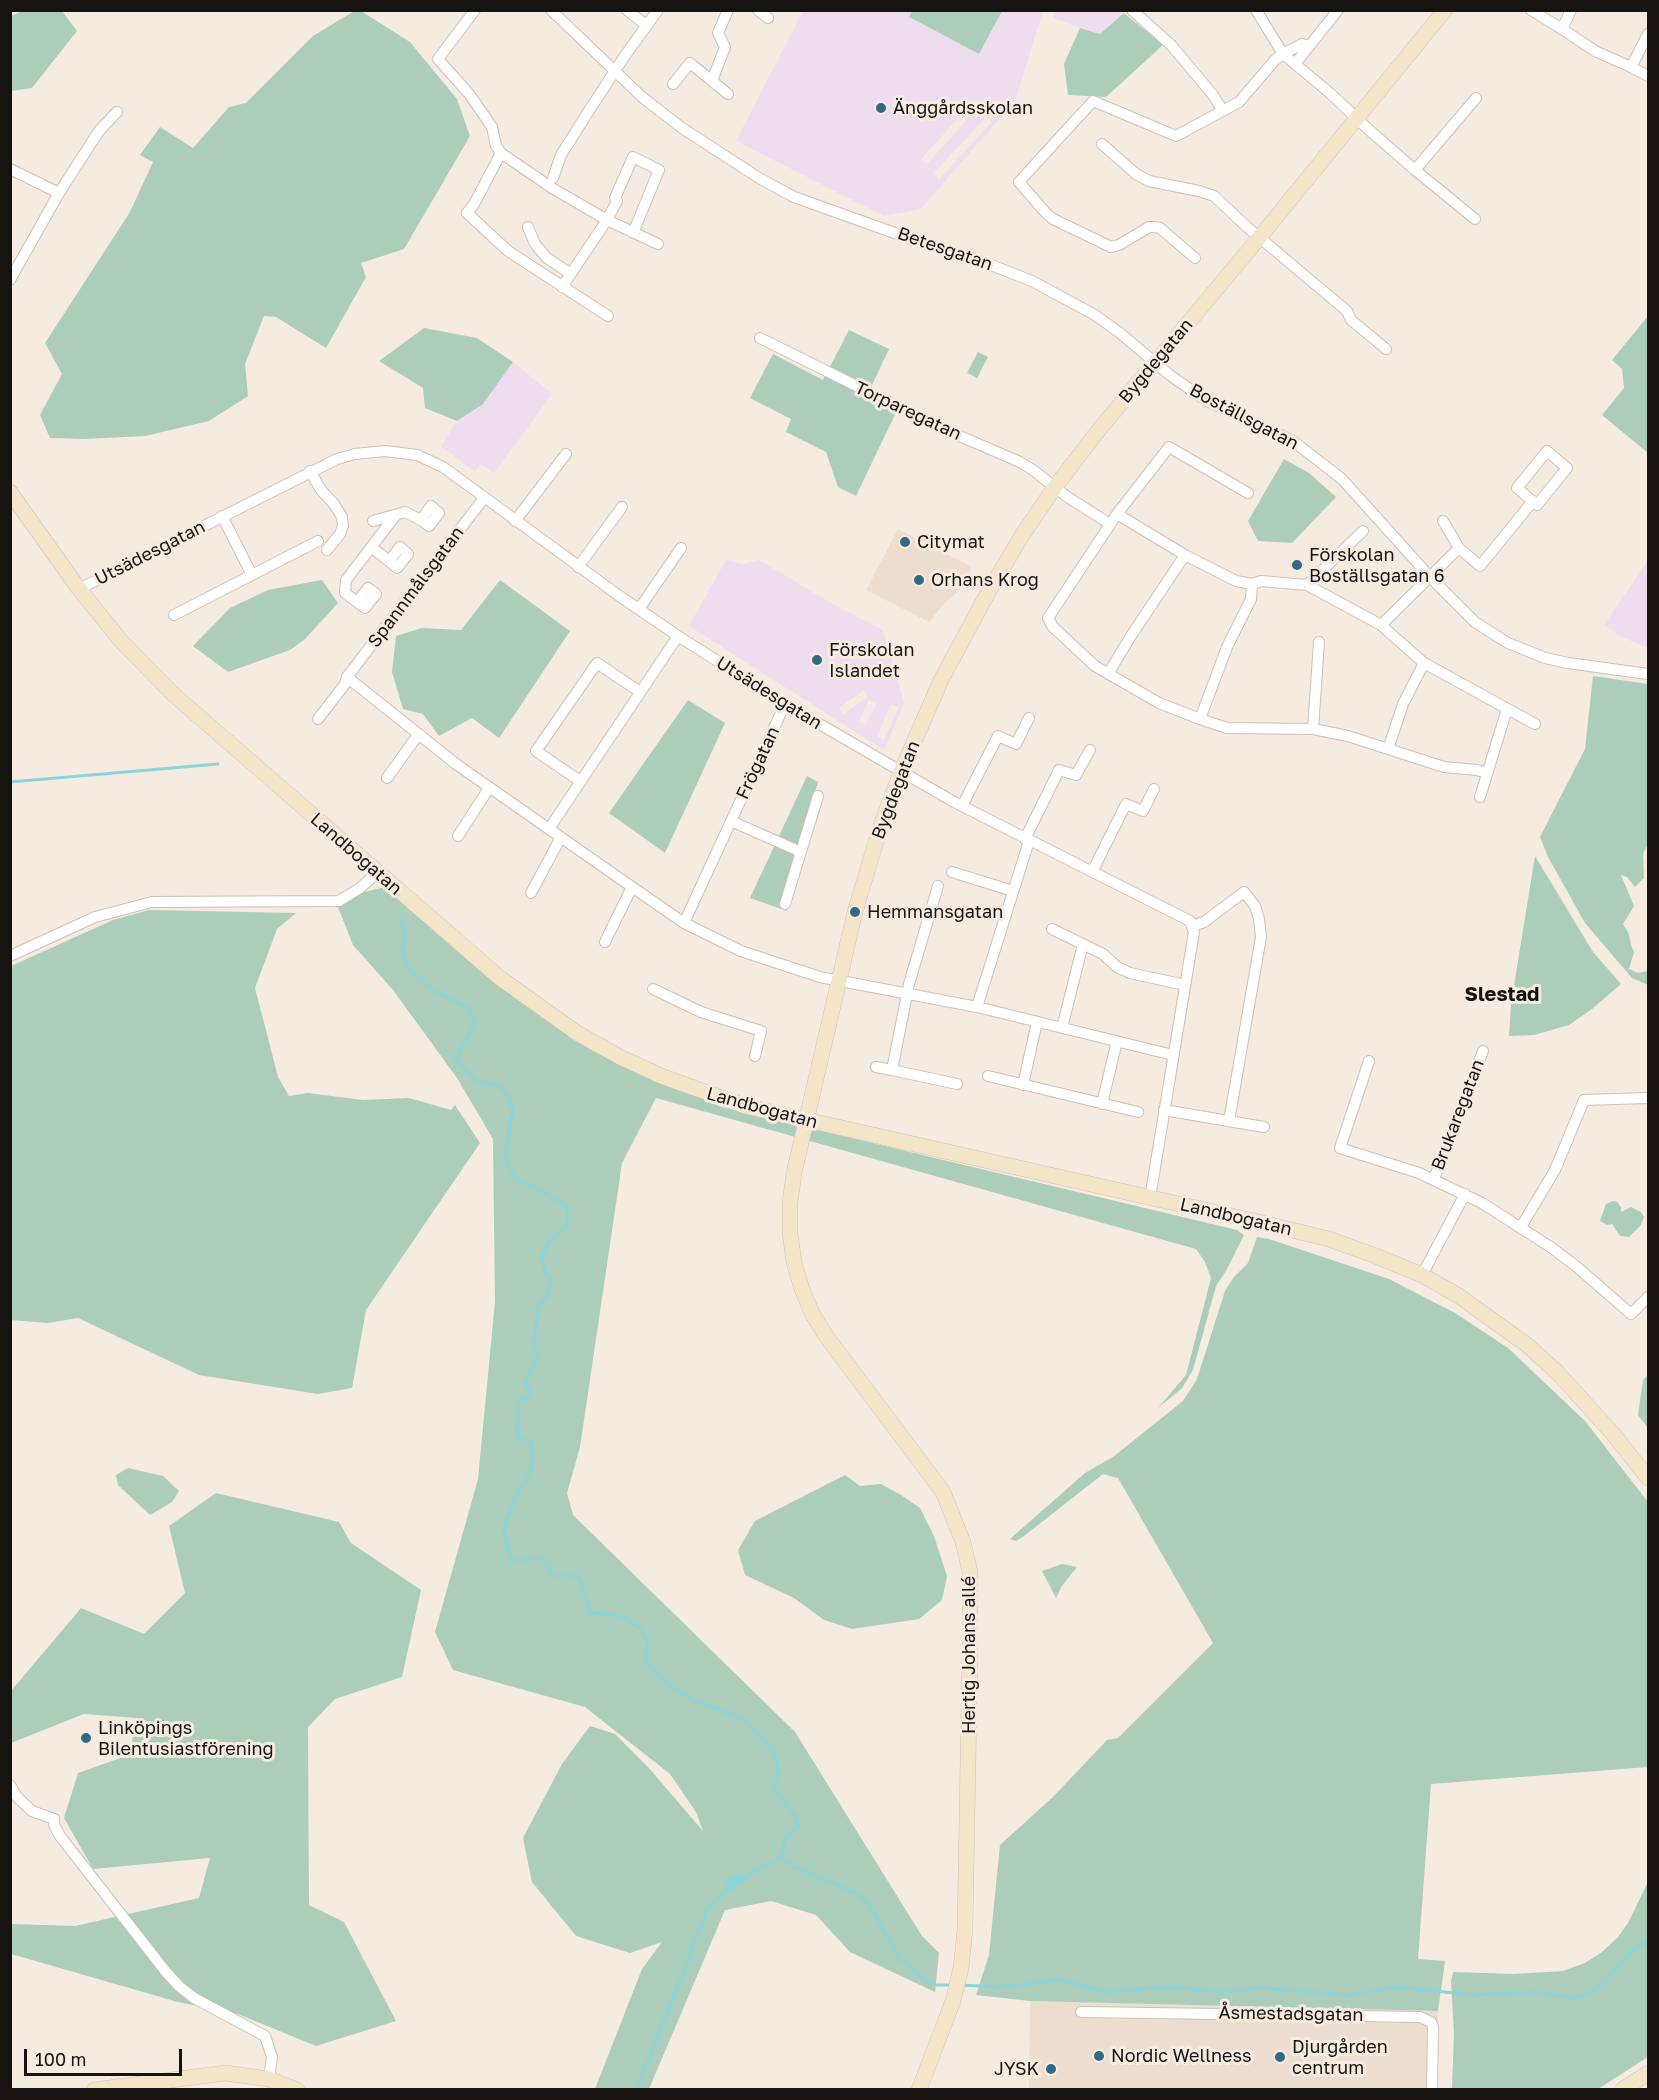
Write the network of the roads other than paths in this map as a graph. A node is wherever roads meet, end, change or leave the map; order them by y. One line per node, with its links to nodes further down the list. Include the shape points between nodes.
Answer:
1 (475, 10): 31 (street, via 438,59 492,127)
2 (551, 10): 21 (street, Betesgatan)
3 (627, 10): 14 (street)
4 (658, 10): 14 (street)
5 (728, 10): 23 (street, via 718,33 725,46)
6 (758, 10): 13 (street)
7 (1132, 10): 27 (street, via 1172,45)
8 (1256, 10): 18 (street)
9 (1338, 10): 17 (street)
10 (1445, 10): 29 (street, Bygdegatan)
11 (1531, 10): 15 (street)
12 (1571, 10): 15 (street)
13 (768, 18)
14 (647, 26): 21 (street)
15 (1562, 29): 20 (street, via 1595,51)
16 (1648, 33): 20 (street)
17 (1309, 46): 18 (street, via 1302,44); 19 (street)
18 (1283, 54): 19 (street); 27 (street, via 1239,102)
19 (1295, 64): 29 (street)
20 (1631, 67): 22 (street)
21 (615, 70): 34 (street, via 561,155); 49 (street, Betesgatan, via 670,118 725,157 794,196 1032,281 1095,315)
22 (1648, 76)
23 (712, 81): 24 (street, via 690,63); 25 (street)
24 (674, 84)
25 (728, 94)
26 (1476, 98): 33 (street)
27 (1223, 111): 42 (street, via 1176,136 1093,101 1019,182 1053,219 1111,247 1155,227)
28 (117, 112): 35 (street, via 99,131)
29 (1356, 118): 33 (street); 40 (street, Bygdegatan)
30 (1102, 144): 40 (street, via 1149,181 1214,196)
31 (501, 153): 37 (street); 45 (street, via 467,213 508,251)
32 (10, 169): 35 (street)
33 (1415, 170): 36 (street)
34 (553, 178)
35 (59, 193): 44 (street)
36 (1475, 219)
37 (607, 220): 39 (street); 39 (street, via 633,157 659,170); 43 (street)
38 (528, 227): 43 (street, via 547,258)
39 (633, 233): 41 (street)
40 (1260, 238): 48 (street); 49 (street, Bygdegatan)
41 (658, 244)
42 (1195, 258)
43 (571, 274): 45 (street)
44 (10, 280)
45 (562, 287): 46 (street)
46 (608, 316)
47 (760, 338): 52 (street, Torparegatan, via 929,422 1020,462)
48 (1386, 349)
49 (1154, 362): 52 (street, Bygdegatan); 76 (street, Boställsgatan, via 1207,401 1293,441 1324,465 1355,492)
50 (566, 454): 63 (street)
51 (310, 471): 55 (street, Utsädesgatan, via 371,451 417,455 443,467); 59 (street, Utsädesgatan); 71 (street, via 342,517 340,534)
52 (1055, 487): 65 (street); 101 (street, Bygdegatan, via 966,632)
53 (10, 492): 79 (street, Landbogatan)
54 (1248, 493): 58 (street, via 1169,447)
55 (484, 498): 63 (street, Utsädesgatan); 89 (street, Spannmålsgatan)
56 (1533, 501): 56 (street, via 1537,505 1567,468 1547,452 1517,488); 70 (street, via 1480,566)
57 (622, 507): 74 (street)
58 (1117, 514): 65 (street); 72 (street)
59 (222, 516): 75 (street, Utsädesgatan); 79 (street, Utsädesgatan)
60 (395, 516): 61 (street, via 405,512); 62 (street); 68 (street)
61 (420, 520)
62 (373, 521)
63 (516, 521): 74 (street, Utsädesgatan)
64 (1443, 521): 70 (street)
65 (1110, 524): 87 (street, via 1048,618 1084,657)
66 (1363, 531): 78 (street)
67 (318, 541): 75 (street)
68 (371, 547): 73 (street); 80 (street, via 345,586 345,593)
69 (681, 548): 81 (street)
70 (1459, 548): 76 (street)
71 (327, 550)
72 (1185, 555): 77 (street); 87 (street)
73 (389, 561)
74 (578, 567): 81 (street, Utsädesgatan)
75 (252, 575): 82 (street)
76 (1431, 578): 83 (street); 88 (street, Boställsgatan, via 1475,622 1508,643 1545,658)
77 (1252, 584): 78 (street, via 1261,581); 95 (street, via 1251,599 1227,647)
78 (1307, 585): 83 (street)
79 (79, 589): 116 (street, Landbogatan, via 122,642 174,695)
80 (357, 602)
81 (639, 609): 84 (street, Utsädesgatan)
82 (174, 615)
83 (1381, 625): 86 (street)
84 (678, 636): 90 (street); 91 (street, Utsädesgatan)
85 (1319, 642): 97 (street)
86 (1425, 663): 92 (street); 99 (street, via 1403,704)
87 (1108, 674): 95 (street, via 1159,703)
88 (1648, 674)
89 (347, 677): 94 (street, Spannmålsgatan); 98 (street)
90 (640, 692): 104 (street); 104 (street, via 597,663 536,751)
91 (785, 704): 101 (street, Utsädesgatan); 110 (street, Frögatan)
92 (1507, 709): 96 (street); 102 (street)
93 (1029, 718): 109 (street, via 1016,744 998,736)
94 (318, 719)
95 (1200, 719): 97 (street, via 1227,728)
96 (1535, 724)
97 (1313, 729): 99 (street)
98 (418, 735): 103 (street); 105 (street)
99 (1388, 748): 102 (street, via 1444,767)
100 (1090, 750): 114 (street, via 1076,775 1059,770)
101 (901, 772): 109 (street); 130 (street, Bygdegatan, via 867,868)
102 (1487, 773): 108 (street)
103 (387, 778)
104 (580, 781): 111 (street)
105 (489, 788): 111 (street); 112 (street)
106 (1154, 789): 118 (street, via 1143,811 1126,804)
107 (818, 796): 115 (street)
108 (1480, 797)
109 (962, 806): 114 (street)
110 (732, 821): 115 (street, Frögatan); 124 (street, Frögatan)
111 (549, 829): 113 (street)
112 (458, 836)
113 (561, 837): 120 (street); 122 (street)
114 (1027, 840): 118 (street); 121 (street)
115 (801, 852): 123 (street)
116 (378, 872): 129 (street, via 339,901 152,902 95,917); 151 (street, Landbogatan, via 500,978 577,1033 620,1057 698,1090)
117 (952, 872): 121 (street)
118 (1092, 872): 125 (street, via 1184,917)
119 (938, 886): 133 (street)
120 (632, 887): 124 (street); 127 (street)
121 (1013, 891): 134 (street)
122 (531, 892)
123 (785, 904)
124 (684, 922): 130 (street, via 741,951)
125 (1193, 926): 131 (street); 152 (street, via 1242,888 1259,919 1261,937)
126 (1052, 929): 128 (street)
127 (605, 942)
128 (1083, 944): 131 (street, via 1130,973); 136 (street)
129 (10, 956)
130 (837, 981): 133 (street); 151 (street, Bygdegatan)
131 (1185, 985): 140 (street)
132 (653, 989): 139 (street, via 701,1012 761,1031)
133 (907, 993): 134 (street); 143 (street)
134 (977, 1007): 135 (street)
135 (1037, 1022): 136 (street); 146 (street)
136 (1062, 1028): 137 (street)
137 (1117, 1041): 140 (street); 148 (street)
138 (1483, 1051): 154 (street, Brukaregatan)
139 (755, 1056)
140 (1173, 1056): 149 (street)
141 (1369, 1061): 154 (street, Brukaregatan, via 1335,1147)
142 (876, 1067): 143 (street)
143 (892, 1070): 145 (street)
144 (988, 1076): 146 (street)
145 (957, 1084)
146 (1023, 1085): 148 (street)
147 (1648, 1098): 157 (street, via 1584,1100 1555,1170)
148 (1101, 1104): 150 (street)
149 (1164, 1110): 152 (street); 156 (street)
150 (1138, 1112)
151 (806, 1120): 156 (street, Landbogatan); 167 (street, Hertig Johans allé, via 790,1203 790,1233 802,1289 826,1336 943,1492 955,1517 970,1572 965,1930 952,2001)
152 (1229, 1121): 153 (street)
153 (1264, 1127)
154 (1434, 1179): 155 (street, Brukaregatan)
155 (1465, 1194): 157 (street, Brukaregatan); 158 (street)
156 (1150, 1198): 158 (street, Landbogatan, via 1329,1239)
157 (1521, 1227): 159 (street, Brukaregatan, via 1577,1267 1631,1314)
158 (1422, 1275): 160 (street, Landbogatan, via 1459,1296 1527,1345 1557,1372)
159 (1648, 1297)
160 (1648, 1478)
161 (10, 1785): 164 (street, via 32,1811 54,1819 60,1836 180,1987 265,2036 272,2057)
162 (1081, 2012): 168 (street, Åsmestadsgatan, via 1420,2017 1433,2027)
163 (1648, 2073): 169 (street)
164 (268, 2079): 165 (street, via 225,2073); 166 (street)
165 (94, 2090)
166 (297, 2090)
167 (919, 2090)
168 (1432, 2090)
169 (1622, 2090)

